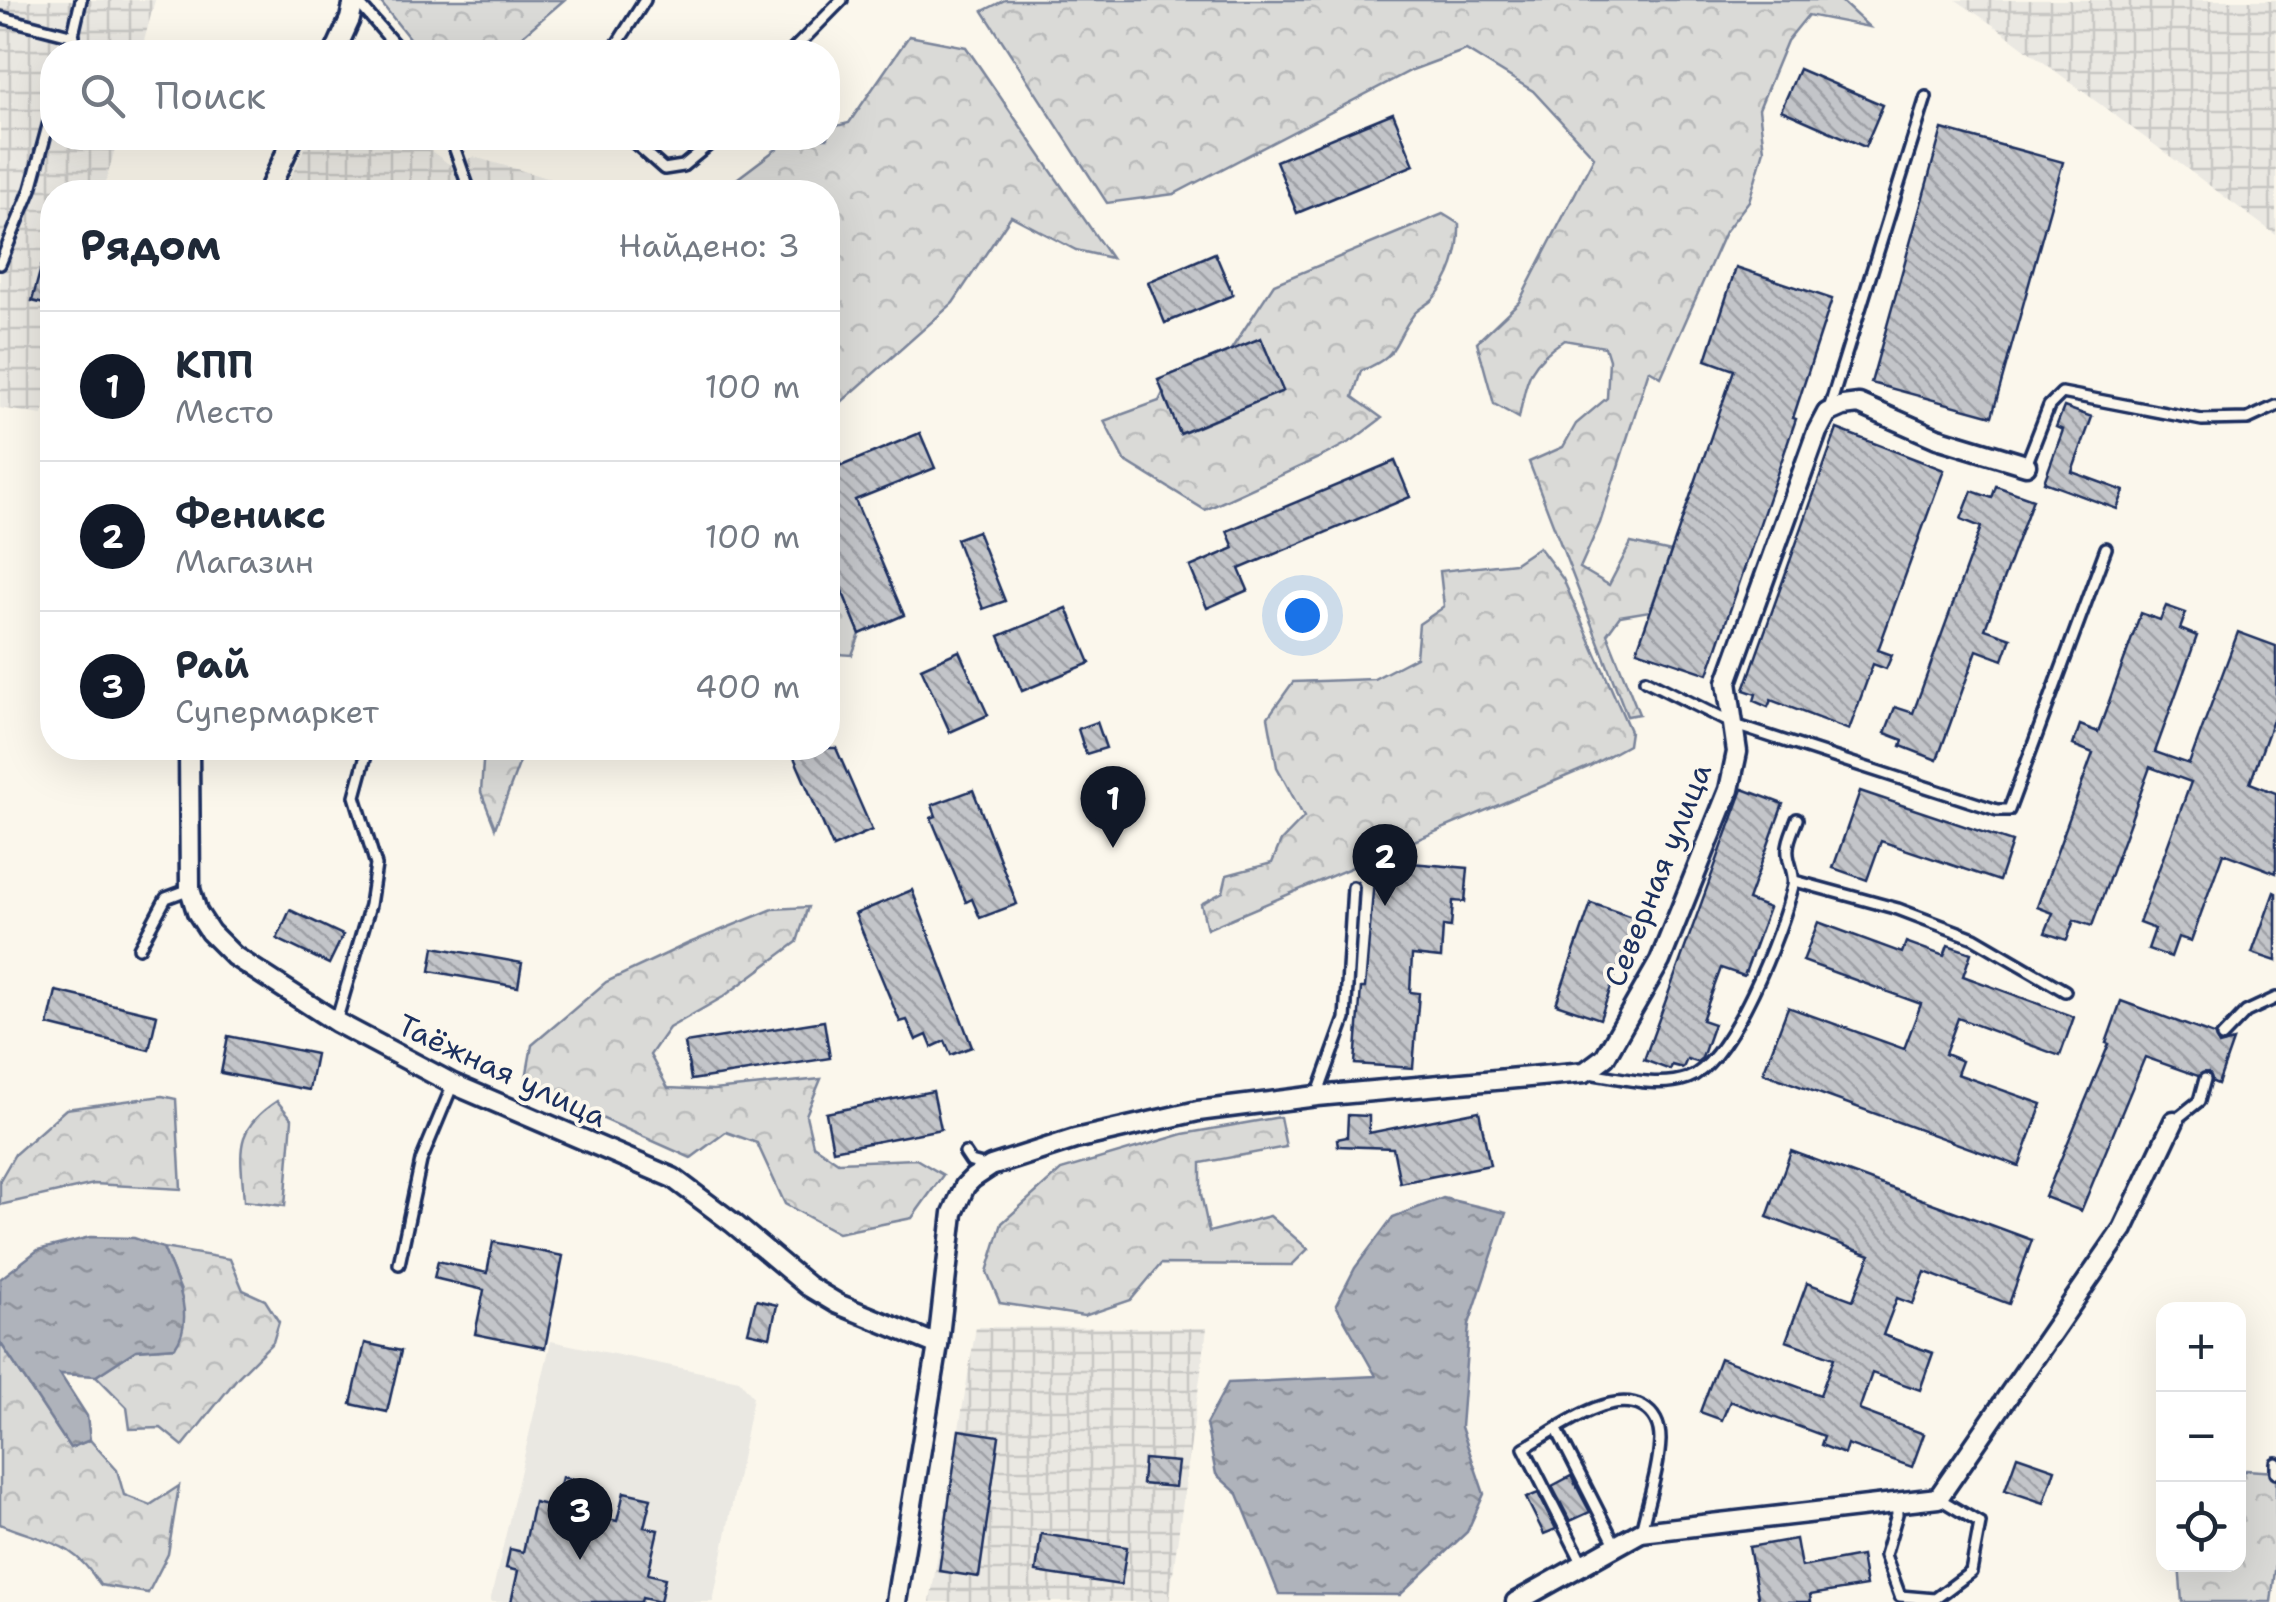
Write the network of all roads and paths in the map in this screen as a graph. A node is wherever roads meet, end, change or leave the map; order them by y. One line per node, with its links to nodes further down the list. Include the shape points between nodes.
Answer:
1 (82, 0): 6 (lane)
2 (355, 0): 8 (street); 9 (lane)
3 (645, 0): 10 (lane)
4 (842, 0): 11 (lane)
5 (0, 17): 6 (lane)
6 (74, 36): 7 (lane)
7 (73, 40)
8 (340, 40)
9 (390, 40)
10 (620, 40)
11 (803, 40)
12 (1926, 96): 22 (lane)
13 (42, 150): 20 (lane)
14 (287, 150): 18 (street)
15 (455, 150): 19 (lane)
16 (643, 150): 17 (lane, via 664,169 683,166)
17 (702, 150)
18 (274, 180)
19 (466, 180)
20 (0, 264)
21 (2276, 406): 23 (lane, via 2248,419 2202,420 2062,393 2049,406)
22 (1827, 414): 23 (street, via 1859,404); 26 (street, Северная улица, via 1727,682)
23 (2026, 466)
24 (2106, 548): 26 (lane, via 2009,810)
25 (1645, 680): 26 (lane)
26 (1735, 725): 38 (street, Северная улица, via 1729,790 1660,961 1606,1057)
27 (189, 760): 32 (street, Таёжная улица)
28 (364, 760): 36 (lane, via 354,796 376,865)
29 (1798, 819): 30 (lane, via 1787,850)
30 (1795, 881): 34 (lane, via 1974,938); 38 (lane, via 1760,980 1706,1068 1686,1079 1654,1082)
31 (1353, 887): 41 (lane, via 1345,1019)
32 (190, 889): 33 (lane, via 166,898); 36 (street, Таёжная улица, via 210,932 234,956)
33 (139, 948)
34 (2065, 992)
35 (2276, 998): 37 (lane, via 2246,1012)
36 (336, 1022): 40 (street, Таёжная улица)
37 (2222, 1037)
38 (1586, 1072): 41 (street)
39 (2205, 1079): 42 (lane, via 2200,1101)
40 (453, 1084): 45 (lane, via 421,1161); 46 (street, Таёжная улица, via 673,1178 808,1286)
41 (1317, 1096): 44 (street, via 1198,1111)
42 (2174, 1122): 50 (street, via 2123,1229)
43 (965, 1152): 44 (lane, via 978,1166)
44 (991, 1166): 46 (street, via 965,1186 953,1213)
45 (399, 1264)
46 (938, 1345): 55 (street)
47 (1558, 1430): 52 (lane, via 1610,1401 1630,1401 1658,1422); 53 (lane); 54 (lane, via 1524,1448)
48 (2276, 1463): 49 (lane)
49 (2276, 1473)
50 (1938, 1498): 51 (street); 51 (lane, via 1980,1523 1971,1572 1935,1599 1900,1596 1885,1555)
51 (1896, 1503): 52 (street)
52 (1641, 1532): 53 (street)
53 (1616, 1546): 54 (street)
54 (1584, 1564): 56 (street)
55 (896, 1602)
56 (1516, 1602)

